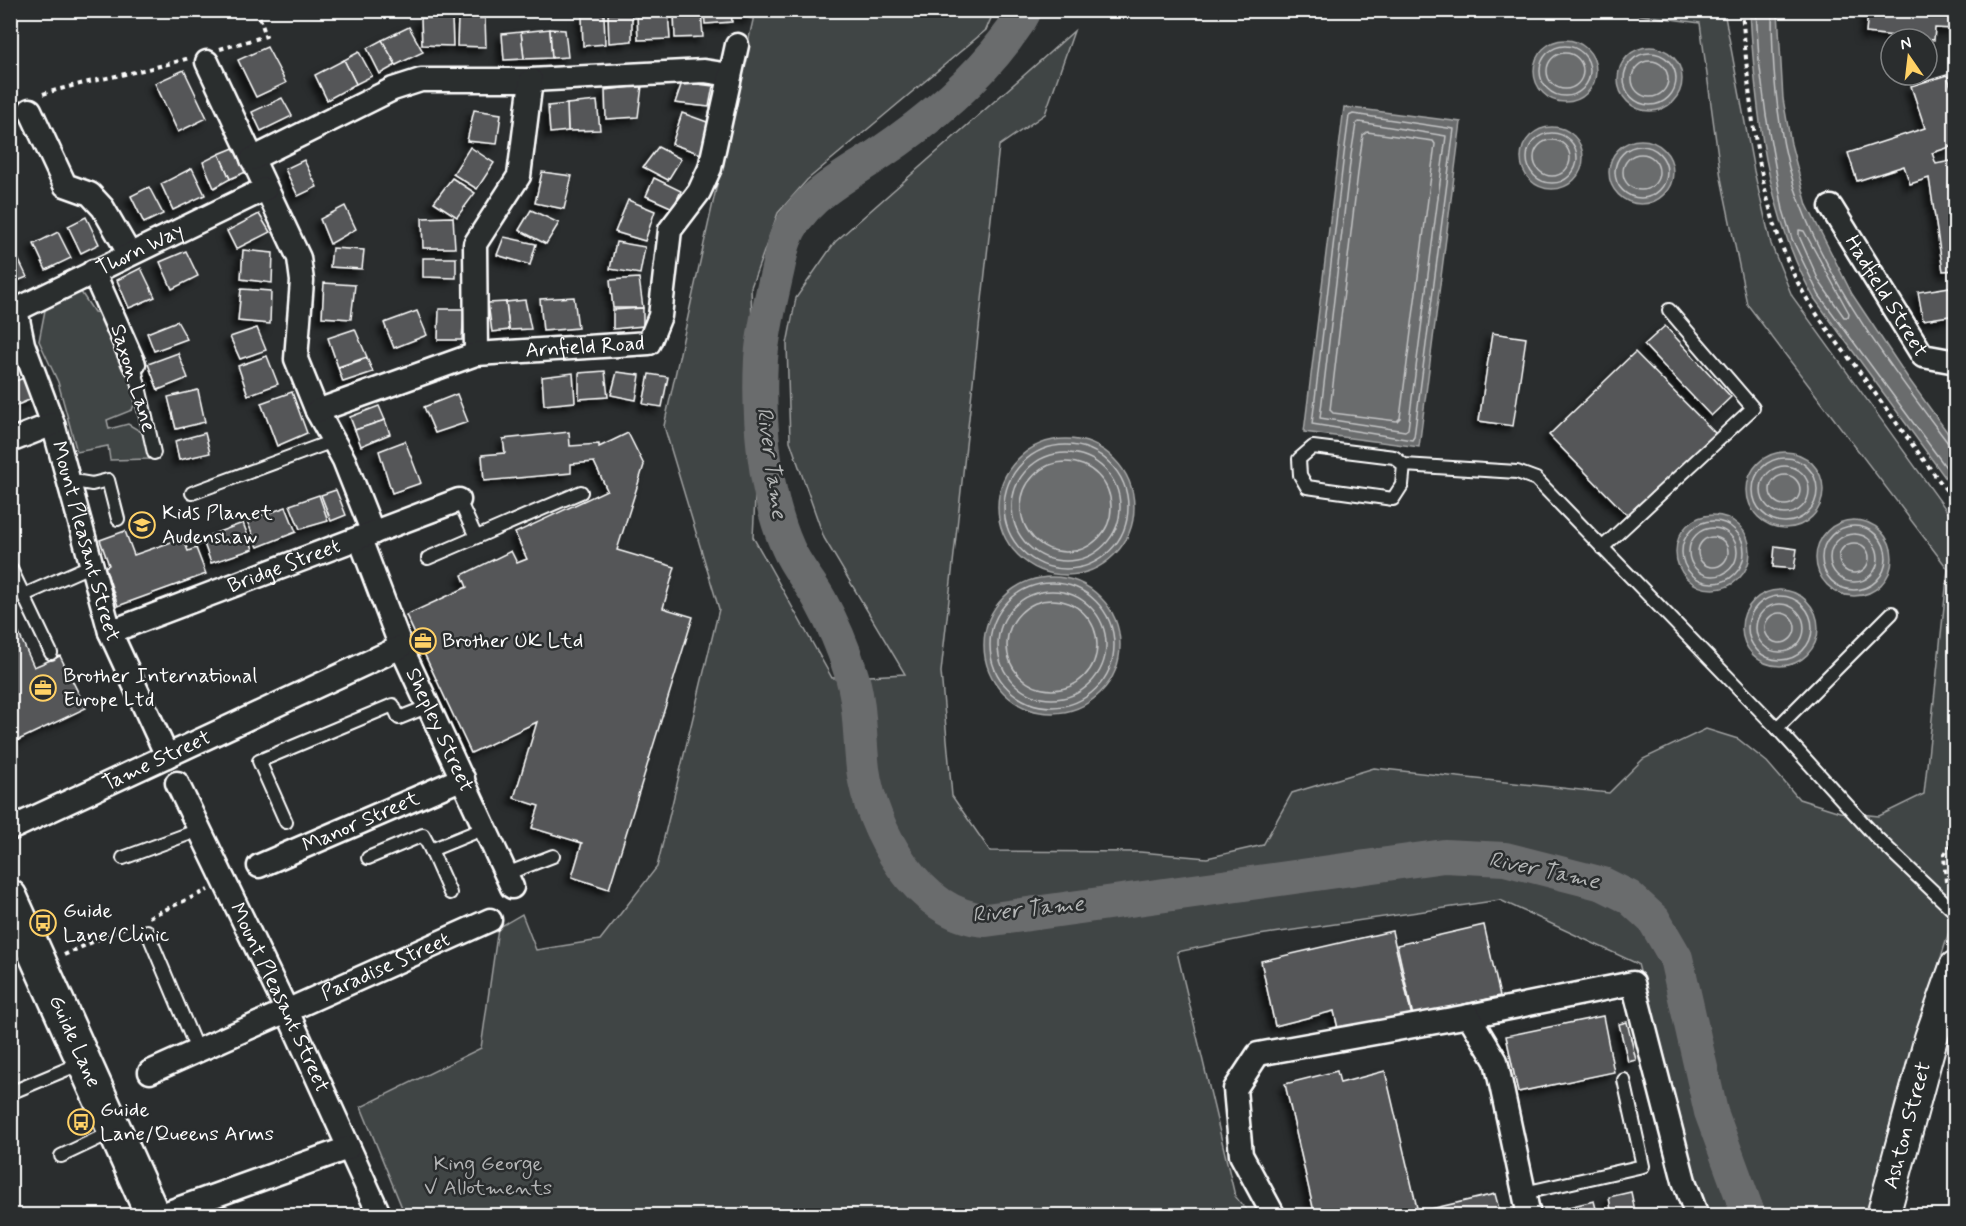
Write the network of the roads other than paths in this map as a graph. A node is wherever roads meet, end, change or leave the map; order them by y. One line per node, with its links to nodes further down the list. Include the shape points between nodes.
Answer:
1 (737, 45): 3 (street, Arnfield Road)
2 (204, 57): 6 (street)
3 (730, 75): 4 (street, via 704,71); 13 (street, Arnfield Road, via 710,168 699,192 670,230 660,316 649,343)
4 (531, 80): 6 (street, via 421,80 393,89); 13 (street, via 519,176 475,244)
5 (33, 103): 9 (street, via 65,185 90,194 103,208)
6 (252, 159): 7 (street)
7 (265, 189): 9 (street, Thorn Way); 16 (street, via 299,258 302,281 296,359)
8 (1832, 207): 14 (street, Hadfield Street, via 1923,356)
9 (129, 253): 10 (street, Thorn Way)
10 (93, 271): 11 (street, Thorn Way); 15 (street, Saxon Lane)
11 (13, 309): 17 (street, Mount Pleasant Street)
12 (1669, 310): 29 (lane, via 1753,408)
13 (476, 354): 16 (street, Arnfield Road)
14 (1956, 362)
15 (134, 364): 20 (lane, Saxon Lane)
16 (317, 411): 19 (street)
17 (53, 424): 18 (street); 22 (street, Mount Pleasant Street)
18 (10, 441)
19 (333, 441): 24 (lane); 27 (street, via 344,460)
20 (154, 453)
21 (1404, 465): 21 (lane, via 1402,484 1393,499 1307,487 1300,475 1299,459 1313,447 1394,457); 29 (lane, via 1517,472 1536,479)
22 (68, 480): 26 (lane, via 92,484 108,480); 31 (street, Mount Pleasant Street)
23 (581, 492): 28 (lane)
24 (192, 493)
25 (459, 500): 27 (street, Bridge Street); 28 (lane)
26 (118, 519)
27 (367, 536): 35 (street, Bridge Street); 36 (street, Shepley Street)
28 (476, 537): 30 (lane)
29 (1602, 548): 39 (lane)
30 (428, 558)
31 (92, 565): 33 (lane); 35 (street, Mount Pleasant Street)
32 (10, 567): 33 (lane)
33 (24, 595): 37 (lane)
34 (1892, 613): 39 (lane)
35 (110, 632): 40 (street, Mount Pleasant Street)
36 (401, 647): 38 (street, Shepley Street); 40 (street, Tame Street)
37 (51, 653)
38 (429, 706): 41 (street, Shepley Street); 43 (lane, via 399,718 393,705 259,761)
39 (1777, 728): 55 (lane, via 1876,837)
40 (167, 756): 45 (street, Tame Street)
41 (463, 778): 44 (street, Shepley Street); 51 (street, Manor Street)
42 (177, 783): 46 (street, Mount Pleasant Street)
43 (286, 822)
44 (485, 828): 47 (lane); 52 (street, Shepley Street)
45 (10, 829)
46 (199, 830): 49 (lane); 59 (street, Mount Pleasant Street)
47 (431, 850): 50 (lane, via 423,835); 53 (lane)
48 (553, 856): 52 (lane)
49 (123, 858)
50 (368, 858)
51 (259, 866)
52 (509, 881)
53 (450, 893)
54 (10, 897): 62 (highway, Guide Lane)
55 (1956, 913)
56 (490, 920): 59 (street, Paradise Street)
57 (147, 931): 61 (lane)
58 (1956, 967): 76 (main road, Ashton Street, via 1931,1038)
59 (286, 1009): 61 (street, Paradise Street); 67 (street, Mount Pleasant Street)
60 (1469, 1016): 69 (street, via 1496,1061); 73 (street, via 1258,1054 1235,1089 1241,1155); 75 (street, via 1633,983 1684,1182)
61 (197, 1050): 63 (street, Paradise Street)
62 (85, 1062): 65 (lane); 66 (highway, Guide Lane)
63 (150, 1072)
64 (1624, 1080): 69 (lane, via 1643,1166)
65 (10, 1093)
66 (116, 1131): 68 (lane); 70 (highway, Guide Lane)
67 (348, 1148): 71 (street); 72 (street, Mount Pleasant Street)
68 (61, 1156)
69 (1524, 1193): 74 (street)
70 (153, 1215)
71 (158, 1215)
72 (380, 1215)
73 (1274, 1215)
74 (1528, 1215)
75 (1697, 1215)
76 (1883, 1215)

